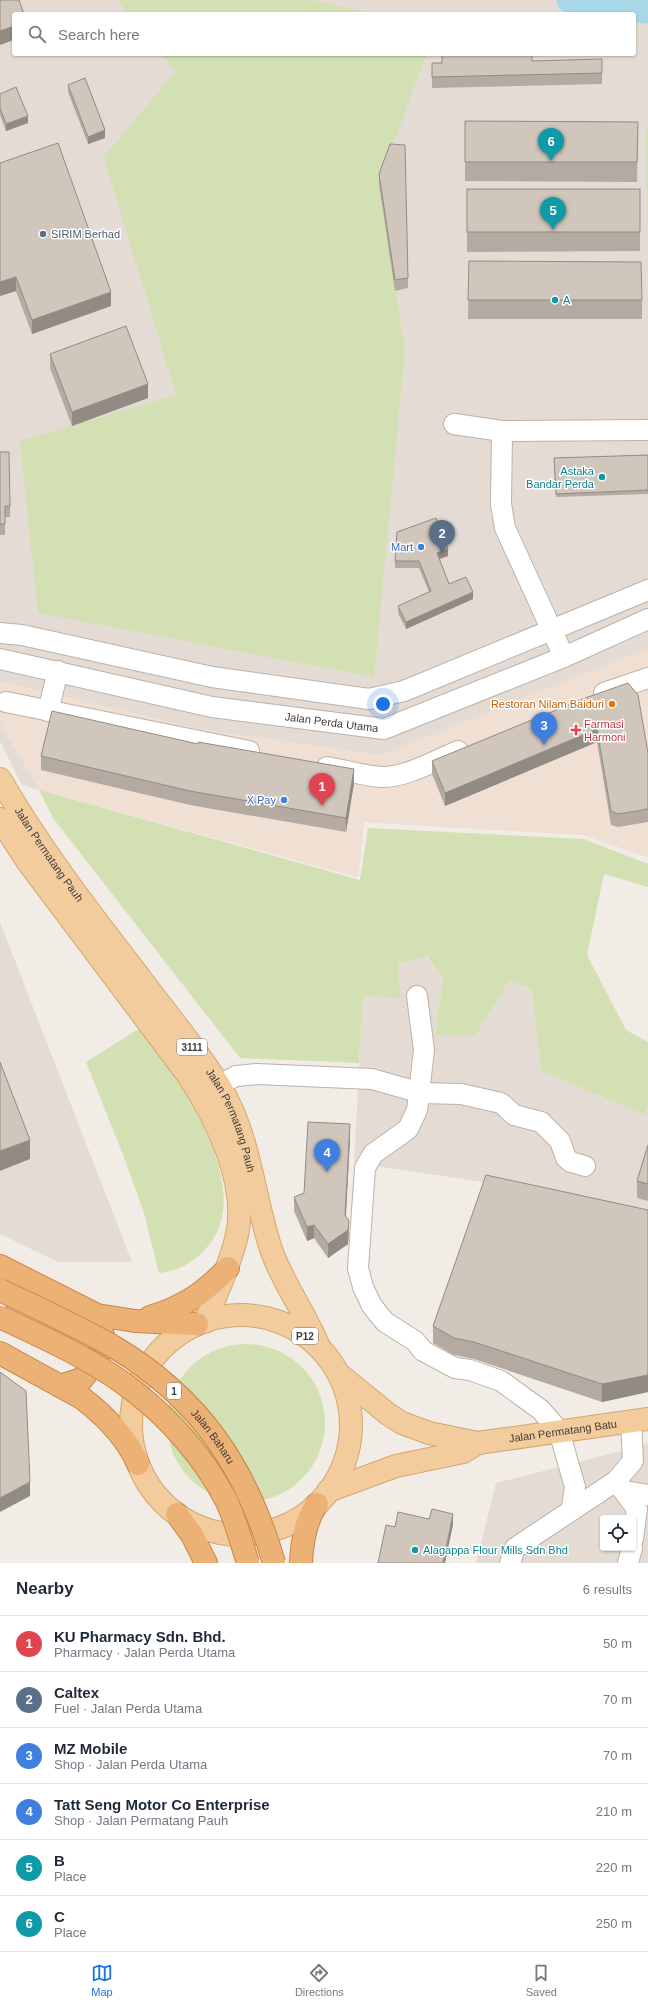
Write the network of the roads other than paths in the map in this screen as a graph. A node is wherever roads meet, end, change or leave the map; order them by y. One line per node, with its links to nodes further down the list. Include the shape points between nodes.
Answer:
1 (454, 424): 3 (street)
2 (648, 430): 3 (street)
3 (502, 431): 6 (street, via 501,504 505,528)
4 (648, 590): 6 (street)
5 (648, 619): 8 (street, Jalan Perda Utama)
6 (551, 630): 7 (street, via 404,691 369,699 212,677 22,635); 8 (street)
7 (0, 633)
8 (564, 657): 10 (street, Jalan Perda Utama, via 384,728 212,707)
9 (0, 659): 10 (street, Jalan Perda Utama)
10 (58, 671): 14 (street)
11 (648, 678): 12 (street)
12 (584, 699)
13 (6, 702): 14 (street)
14 (48, 711): 16 (street)
15 (474, 744): 17 (street, via 405,773 394,775 371,775)
16 (264, 754)
17 (310, 763)
18 (0, 779): 21 (main road, Jalan Permatang Pauh / 3111, via 37,840)
19 (0, 819): 25 (main road, Jalan Permatang Pauh / 3111, via 26,861 170,1050 210,1112 226,1148 236,1181 237,1238)
20 (417, 996): 22 (street, via 424,1050)
21 (219, 1085): 22 (street, via 236,1076 257,1074 372,1079); 31 (main road, Jalan Permatang Pauh / 3111, via 244,1141 272,1253)
22 (421, 1093): 23 (street, via 461,1094 501,1103 514,1115 541,1122 560,1141 566,1158); 36 (street, via 417,1110 408,1128 373,1154 365,1168 358,1268 363,1287 372,1306 385,1322 415,1340 423,1351 455,1368 470,1370 501,1381 541,1410)
23 (585, 1166)
24 (0, 1266): 27 (highway)
25 (228, 1268): 29 (highway, via 192,1300 170,1311 147,1318); 30 (main road, Jalan Permatang Pauh / 3111)
26 (0, 1290): 48 (highway, Jalan Baharu / 1, bridge, via 114,1347 156,1376 189,1405 231,1460 256,1508)
27 (97, 1315): 29 (highway); 34 (highway, via 104,1340 97,1360 82,1379)
28 (0, 1317): 47 (highway, 1, bridge, via 110,1374 135,1391 161,1416 197,1457 226,1501)
29 (123, 1320): 30 (highway)
30 (201, 1323): 31 (main road, P12, via 232,1316 260,1317 286,1325); 38 (main road, P12, via 171,1340 160,1350 150,1362 140,1382 131,1419 131,1434)
31 (320, 1349): 33 (main road, P12)
32 (0, 1353): 34 (highway)
33 (338, 1373): 37 (main road, Jalan Permatang Batu / P12, via 402,1423 429,1433); 41 (main road, P12, via 348,1399 350,1441 342,1467)
34 (60, 1386): 38 (highway, via 82,1398 105,1417 133,1453)
35 (640, 1420): 36 (main road, Jalan Permatang Batu / P12); 39 (street, via 633,1461)
36 (560, 1432): 37 (main road, Jalan Permatang Batu / P12); 42 (street, via 575,1487)
37 (478, 1443): 41 (main road, Jalan Permatang Batu / P12, via 463,1452 396,1466)
38 (138, 1464): 43 (main road, P12, via 150,1487)
39 (620, 1486): 40 (street); 42 (street); 44 (street, via 637,1509)
40 (648, 1495)
41 (322, 1497): 43 (main road, P12, via 306,1512 282,1526 249,1534 215,1531); 49 (highway, via 310,1514)
42 (572, 1508): 50 (street, via 515,1548)
43 (177, 1514): 46 (highway, via 192,1535)
44 (636, 1516)
45 (631, 1551): 51 (street)
46 (206, 1563)
47 (248, 1563)
48 (274, 1563)
49 (301, 1563)
50 (510, 1563)
51 (628, 1563)

